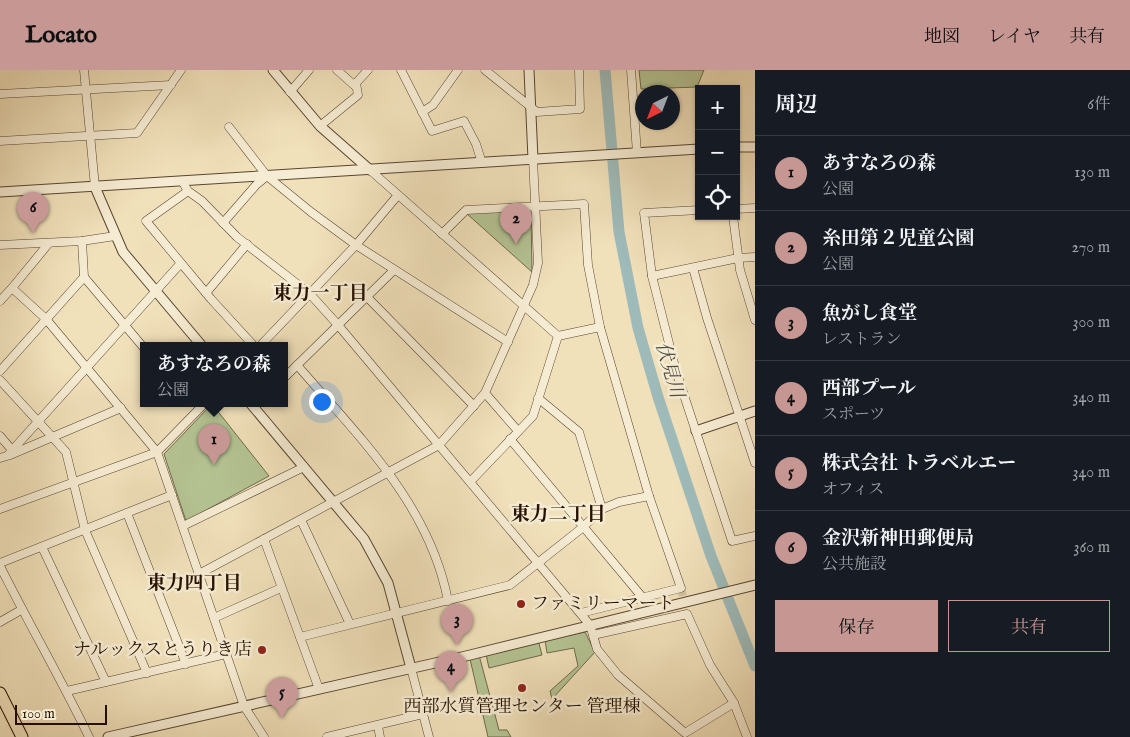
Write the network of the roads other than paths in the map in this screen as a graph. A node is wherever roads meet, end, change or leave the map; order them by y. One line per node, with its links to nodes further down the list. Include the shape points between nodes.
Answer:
1 (84, 70): 15 (street)
2 (181, 70): 13 (street)
3 (273, 70): 16 (street)
4 (309, 70): 16 (street)
5 (337, 70): 14 (street)
6 (368, 70): 14 (street)
7 (401, 70): 19 (street)
8 (458, 70): 19 (street, via 433,105)
9 (485, 70): 18 (street)
10 (529, 70): 18 (street)
11 (579, 70): 18 (street, via 580,109 537,112)
12 (631, 70): 27 (street)
13 (170, 85): 15 (street); 22 (street, via 137,133)
14 (355, 86): 20 (street, via 358,95)
15 (86, 88): 17 (street); 22 (street)
16 (290, 92): 20 (street)
17 (0, 94)
18 (531, 109): 28 (street)
19 (422, 112): 29 (street, via 432,131 464,121)
20 (320, 126): 30 (street)
21 (229, 127): 31 (street)
22 (91, 136): 23 (street); 33 (street)
23 (0, 141)
24 (740, 147): 25 (street)
25 (755, 147)
26 (695, 149): 27 (street)
27 (634, 153): 28 (street)
28 (534, 159): 29 (street); 37 (street)
29 (482, 163): 30 (street)
30 (370, 170): 31 (street); 36 (street)
31 (267, 176): 32 (street); 42 (street); 49 (street)
32 (182, 181): 33 (street); 34 (street)
33 (95, 187): 35 (street); 44 (street)
34 (188, 191): 42 (street); 52 (street, via 146,221)
35 (0, 192)
36 (398, 195): 43 (street); 49 (street)
37 (536, 208): 43 (street, via 466,210); 63 (street, via 538,263 533,285); 68 (street, via 584,204 588,265)
38 (740, 208): 39 (street)
39 (755, 208)
40 (695, 210): 55 (street, via 644,213)
41 (734, 220): 51 (street)
42 (223, 223): 47 (street)
43 (442, 234): 63 (street)
44 (116, 236): 45 (street); 58 (street, via 123,252)
45 (82, 241): 46 (street); 56 (street)
46 (49, 243): 48 (street); 57 (street)
47 (247, 244): 59 (street); 60 (street)
48 (0, 245)
49 (356, 245): 54 (street); 60 (street)
50 (755, 257): 51 (street)
51 (738, 258): 53 (street); 65 (street)
52 (181, 263): 58 (street); 59 (street)
53 (693, 268): 55 (street); 89 (street)
54 (394, 270): 61 (street); 73 (street)
55 (652, 276): 92 (street, via 676,371)
56 (84, 277): 64 (street); 66 (street)
57 (12, 288): 62 (street); 64 (street)
58 (156, 290): 66 (street); 70 (street)
59 (206, 293): 71 (street)
60 (310, 294): 67 (street); 72 (street)
61 (367, 297): 67 (street); 82 (street)
62 (0, 302)
63 (523, 306): 69 (street); 73 (street)
64 (46, 319): 76 (street); 77 (street)
65 (755, 320)
66 (125, 326): 74 (street); 76 (street)
67 (338, 326): 75 (street); 96 (street)
68 (600, 327): 69 (street); 105 (street)
69 (558, 336): 81 (street)
70 (199, 342)
71 (250, 342)
72 (264, 342)
73 (508, 342): 80 (street)
74 (140, 343)
75 (297, 365): 78 (street); 101 (street)
76 (88, 368): 86 (street); 90 (street)
77 (0, 371)
78 (288, 374)
79 (0, 380): 90 (street)
80 (485, 393): 82 (street); 91 (street)
81 (538, 398): 91 (street, via 533,416); 107 (street, via 580,432)
82 (474, 406): 96 (street)
83 (194, 407): 87 (street)
84 (201, 407): 87 (street)
85 (256, 407): 100 (street)
86 (121, 408): 94 (street); 97 (street)
87 (197, 411): 97 (street)
88 (755, 411): 89 (street)
89 (739, 416): 92 (street); 99 (street)
90 (39, 421): 94 (street); 98 (street)
91 (518, 431): 95 (street)
92 (696, 431): 114 (street, via 732,541)
93 (0, 436): 98 (street)
94 (52, 437): 98 (street); 103 (street, via 66,452)
95 (510, 439): 102 (street); 112 (street)
96 (439, 445): 101 (street); 102 (street)
97 (157, 452): 103 (street); 104 (street)
98 (6, 455)
99 (755, 464)
100 (304, 467): 106 (street); 111 (street)
101 (387, 472): 106 (street); 123 (street, via 406,496 434,549 443,572)
102 (470, 482): 118 (street)
103 (72, 483): 108 (street); 113 (street)
104 (172, 495): 109 (street); 111 (street)
105 (649, 496): 107 (street); 122 (street, via 680,588)
106 (334, 503): 110 (street); 125 (street, via 364,539 388,583)
107 (602, 509): 112 (street)
108 (0, 510)
109 (127, 513): 113 (street); 134 (street)
110 (301, 520): 115 (street); 129 (street)
111 (183, 526): 119 (street)
112 (582, 528): 118 (street); 122 (street)
113 (84, 530): 116 (street); 136 (street)
114 (755, 536)
115 (264, 539): 119 (street); 121 (street)
116 (42, 547): 117 (street); 137 (street)
117 (0, 564): 124 (street)
118 (539, 564): 123 (street, via 510,586); 126 (street)
119 (199, 574): 127 (street)
120 (755, 586): 130 (street)
121 (281, 588): 127 (street); 132 (street)
122 (642, 598): 126 (street)
123 (448, 601): 125 (street)
124 (21, 610): 128 (street); 139 (street)
125 (396, 613): 129 (street); 135 (street)
126 (580, 613): 130 (street)
127 (214, 618): 133 (street)
128 (0, 622)
129 (350, 624): 132 (street)
130 (590, 625): 131 (street); 135 (street)
131 (593, 635): 141 (street, via 597,648 618,675 685,733); 141 (street, via 687,614 710,665)
132 (300, 637): 138 (street)
133 (226, 654): 134 (street); 142 (street)
134 (186, 664): 136 (street)
135 (411, 668): 138 (street); 143 (street)
136 (148, 673): 137 (street)
137 (106, 682): 139 (street)
138 (319, 688): 142 (street)
139 (67, 691): 146 (street)
140 (0, 693): 145 (main road)
141 (734, 703): 152 (street)
142 (244, 706): 147 (street); 148 (street)
143 (423, 714): 144 (street); 151 (street)
144 (378, 726): 149 (street); 150 (street)
145 (19, 734)
146 (90, 737)
147 (108, 737)
148 (264, 737)
149 (327, 737)
150 (380, 737)
151 (428, 737)
152 (746, 737)

